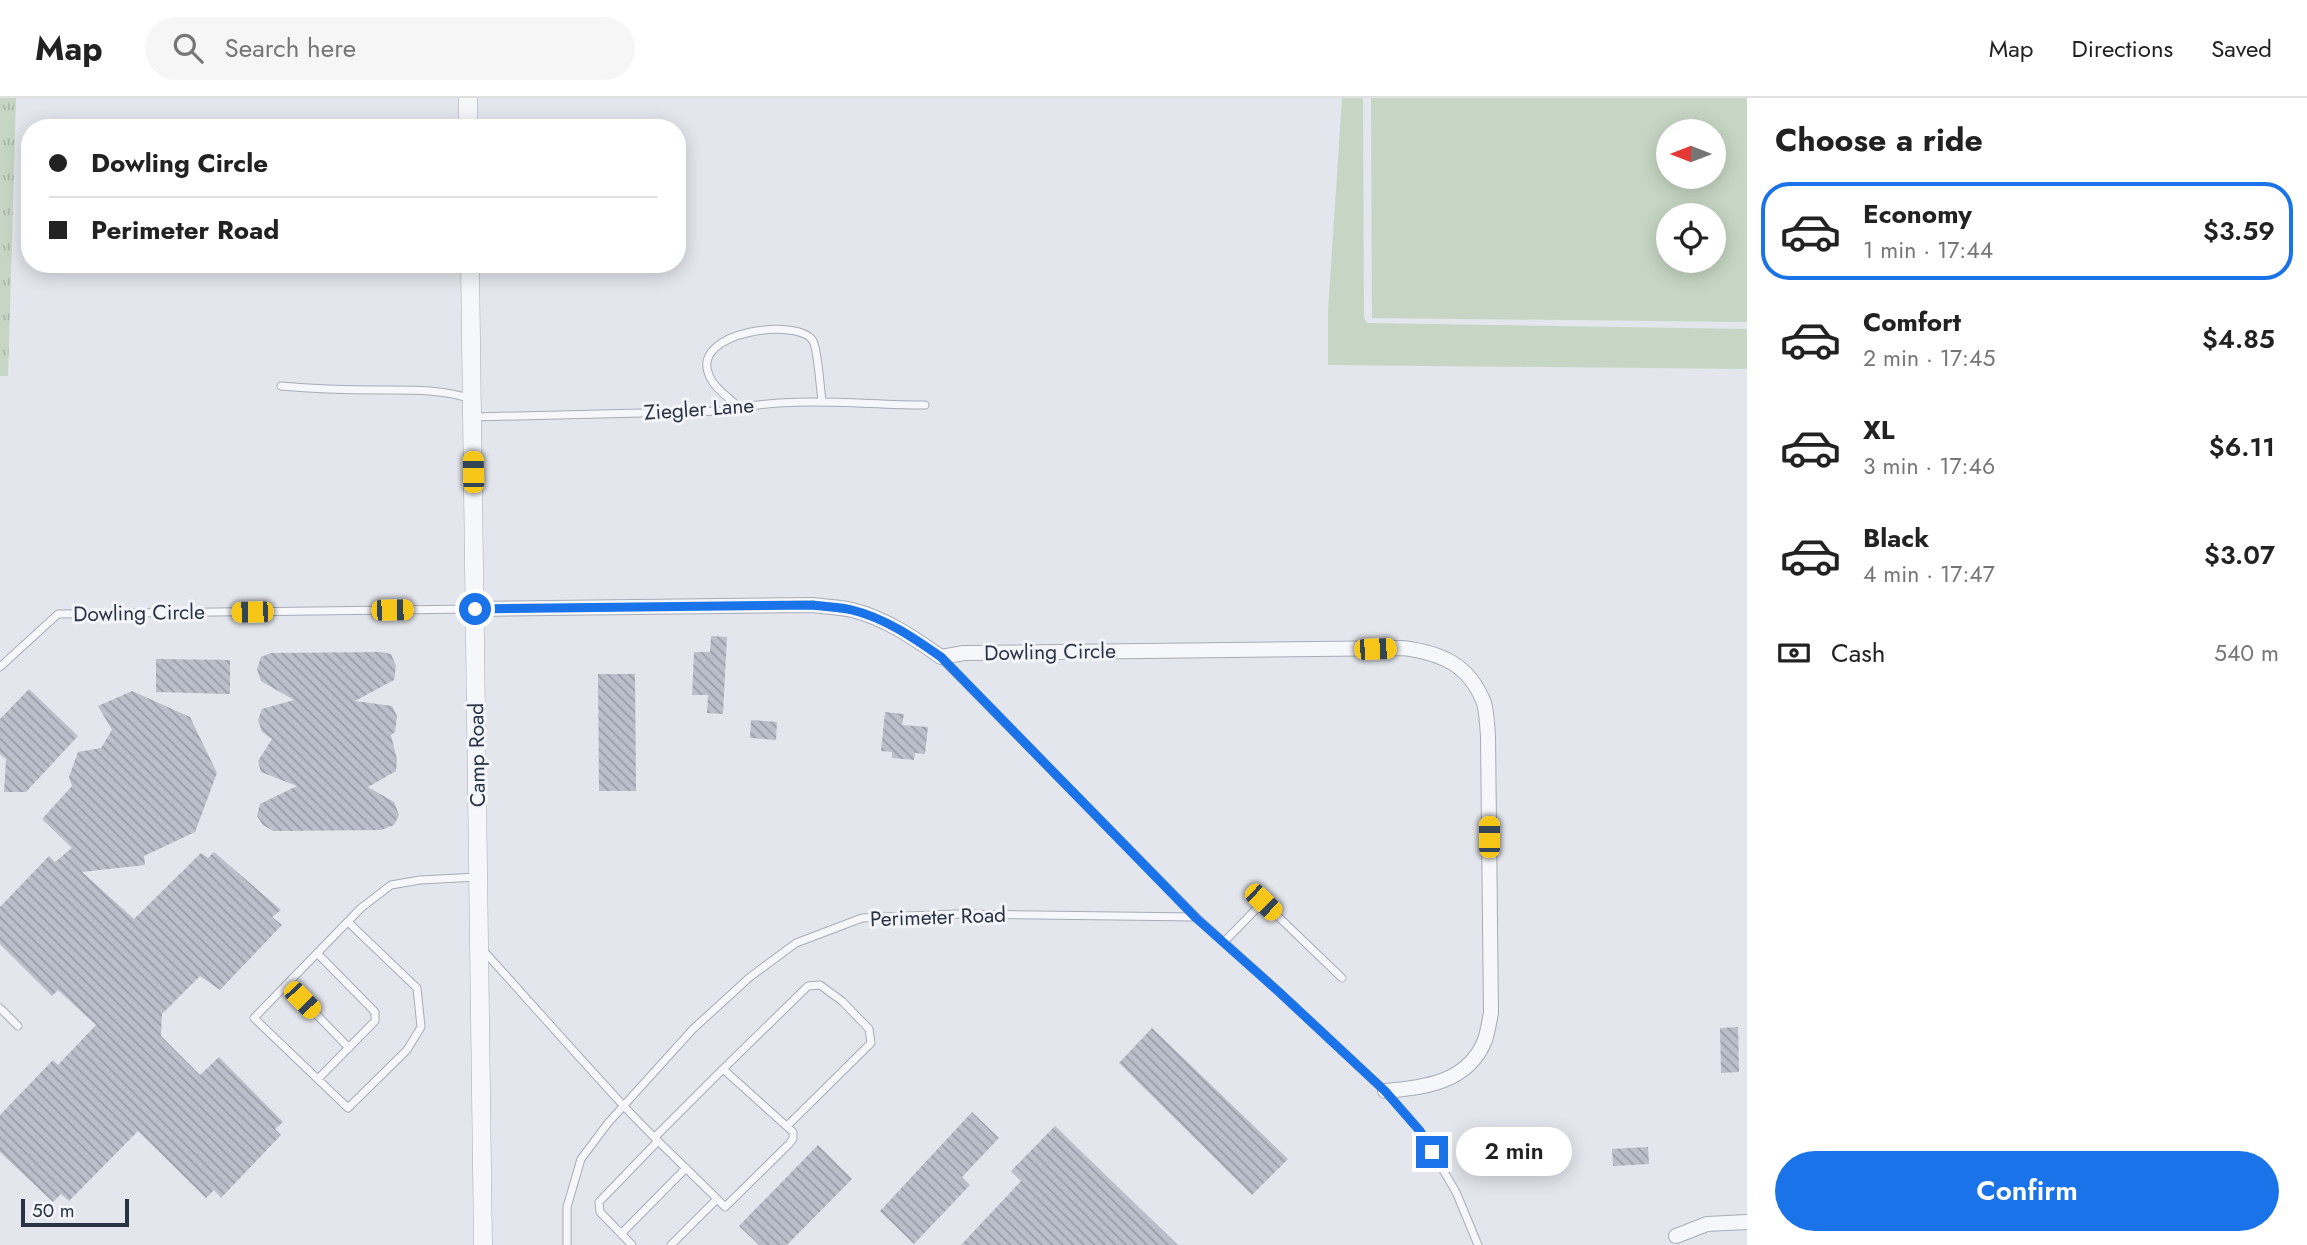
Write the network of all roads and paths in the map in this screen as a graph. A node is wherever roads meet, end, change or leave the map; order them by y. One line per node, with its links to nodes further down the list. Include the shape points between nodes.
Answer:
1 (468, 98): 2 (street)
2 (468, 119)
3 (470, 273): 8 (street, Camp Road)
4 (281, 386): 8 (lane, Ziegler Lane, via 458,394)
5 (822, 400): 6 (lane, Ziegler Lane); 7 (lane, Ziegler Lane); 7 (lane, via 814,342 806,334 780,329 743,334 712,350 707,362 709,376)
6 (925, 405)
7 (739, 407): 8 (lane, Ziegler Lane, via 724,411)
8 (472, 408): 9 (street, Camp Road)
9 (475, 609): 10 (street, Dowling Circle, via 813,605 852,610 883,621); 11 (lane, Dowling Circle, via 58,614); 12 (street, Camp Road)
10 (941, 657): 13 (lane); 25 (street, Dowling Circle, via 964,653 1402,648 1433,652 1472,680 1485,705 1488,736 1491,1013 1485,1039 1460,1073 1430,1086)
11 (0, 667)
12 (479, 877): 14 (lane, via 391,885); 16 (street, Camp Road)
13 (1196, 918): 15 (lane); 26 (lane, Perimeter Road, via 956,914 862,918 796,943 750,977 692,1029)
14 (348, 922): 17 (lane); 24 (lane, via 416,988 421,1027 407,1050 348,1108)
15 (1224, 942): 18 (lane, via 1263,902); 25 (lane)
16 (479, 946): 26 (lane); 34 (street, Camp Road)
17 (317, 953): 19 (lane); 22 (lane, via 375,1012 375,1021)
18 (1342, 978)
19 (287, 984): 22 (lane); 24 (lane, via 254,1017)
20 (0, 1008): 21 (lane)
21 (18, 1026)
22 (349, 1048): 24 (lane)
23 (723, 1069): 27 (lane); 27 (lane, via 808,986 820,985 842,1001 869,1029 871,1042); 28 (lane)
24 (318, 1079)
25 (1385, 1091): 38 (lane, via 1420,1131 1456,1192)
26 (624, 1106): 28 (lane); 35 (lane, Perimeter Road, via 581,1159 567,1207)
27 (787, 1126): 30 (lane, via 793,1132 789,1144 725,1207)
28 (657, 1139): 29 (lane); 32 (lane, via 599,1202 600,1212)
29 (686, 1168): 30 (lane); 32 (lane)
30 (718, 1199): 37 (lane)
31 (1747, 1222): 33 (street, via 1707,1223)
32 (621, 1234): 36 (lane)
33 (1676, 1236)
34 (483, 1245)
35 (567, 1245)
36 (632, 1245)
37 (671, 1245)
38 (1478, 1245)

